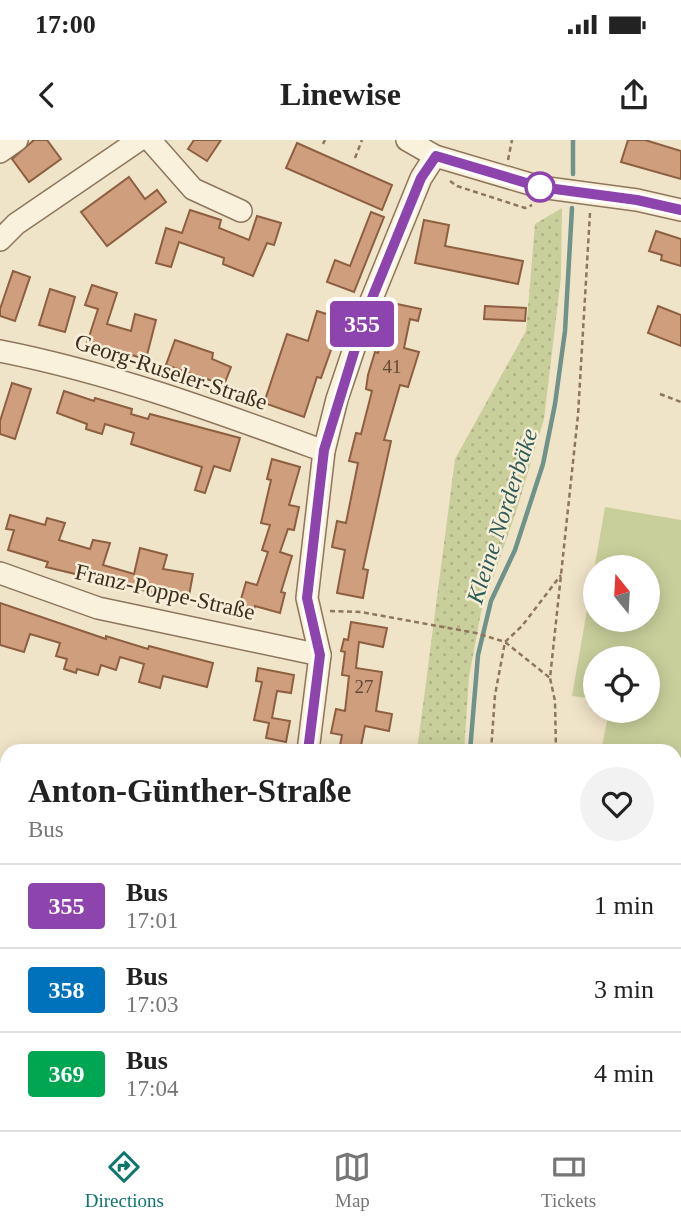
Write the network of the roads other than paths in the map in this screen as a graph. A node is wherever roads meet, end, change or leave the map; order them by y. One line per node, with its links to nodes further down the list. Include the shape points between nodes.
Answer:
1 (17, 140): 5 (street)
2 (139, 140): 9 (street, via 16,224)
3 (150, 140): 8 (street, via 193,189)
4 (407, 140): 6 (street)
5 (0, 152)
6 (436, 156): 7 (street, via 540,187); 11 (street, via 421,178 366,313)
7 (681, 210)
8 (242, 211)
9 (0, 240)
10 (0, 351): 11 (street, Georg-Ruseler-Straße, via 62,363 159,392)
11 (324, 450): 13 (street, via 307,598)
12 (0, 573): 13 (street, Franz-Poppe-Straße, via 98,608)
13 (320, 655): 14 (street)
14 (309, 744)

